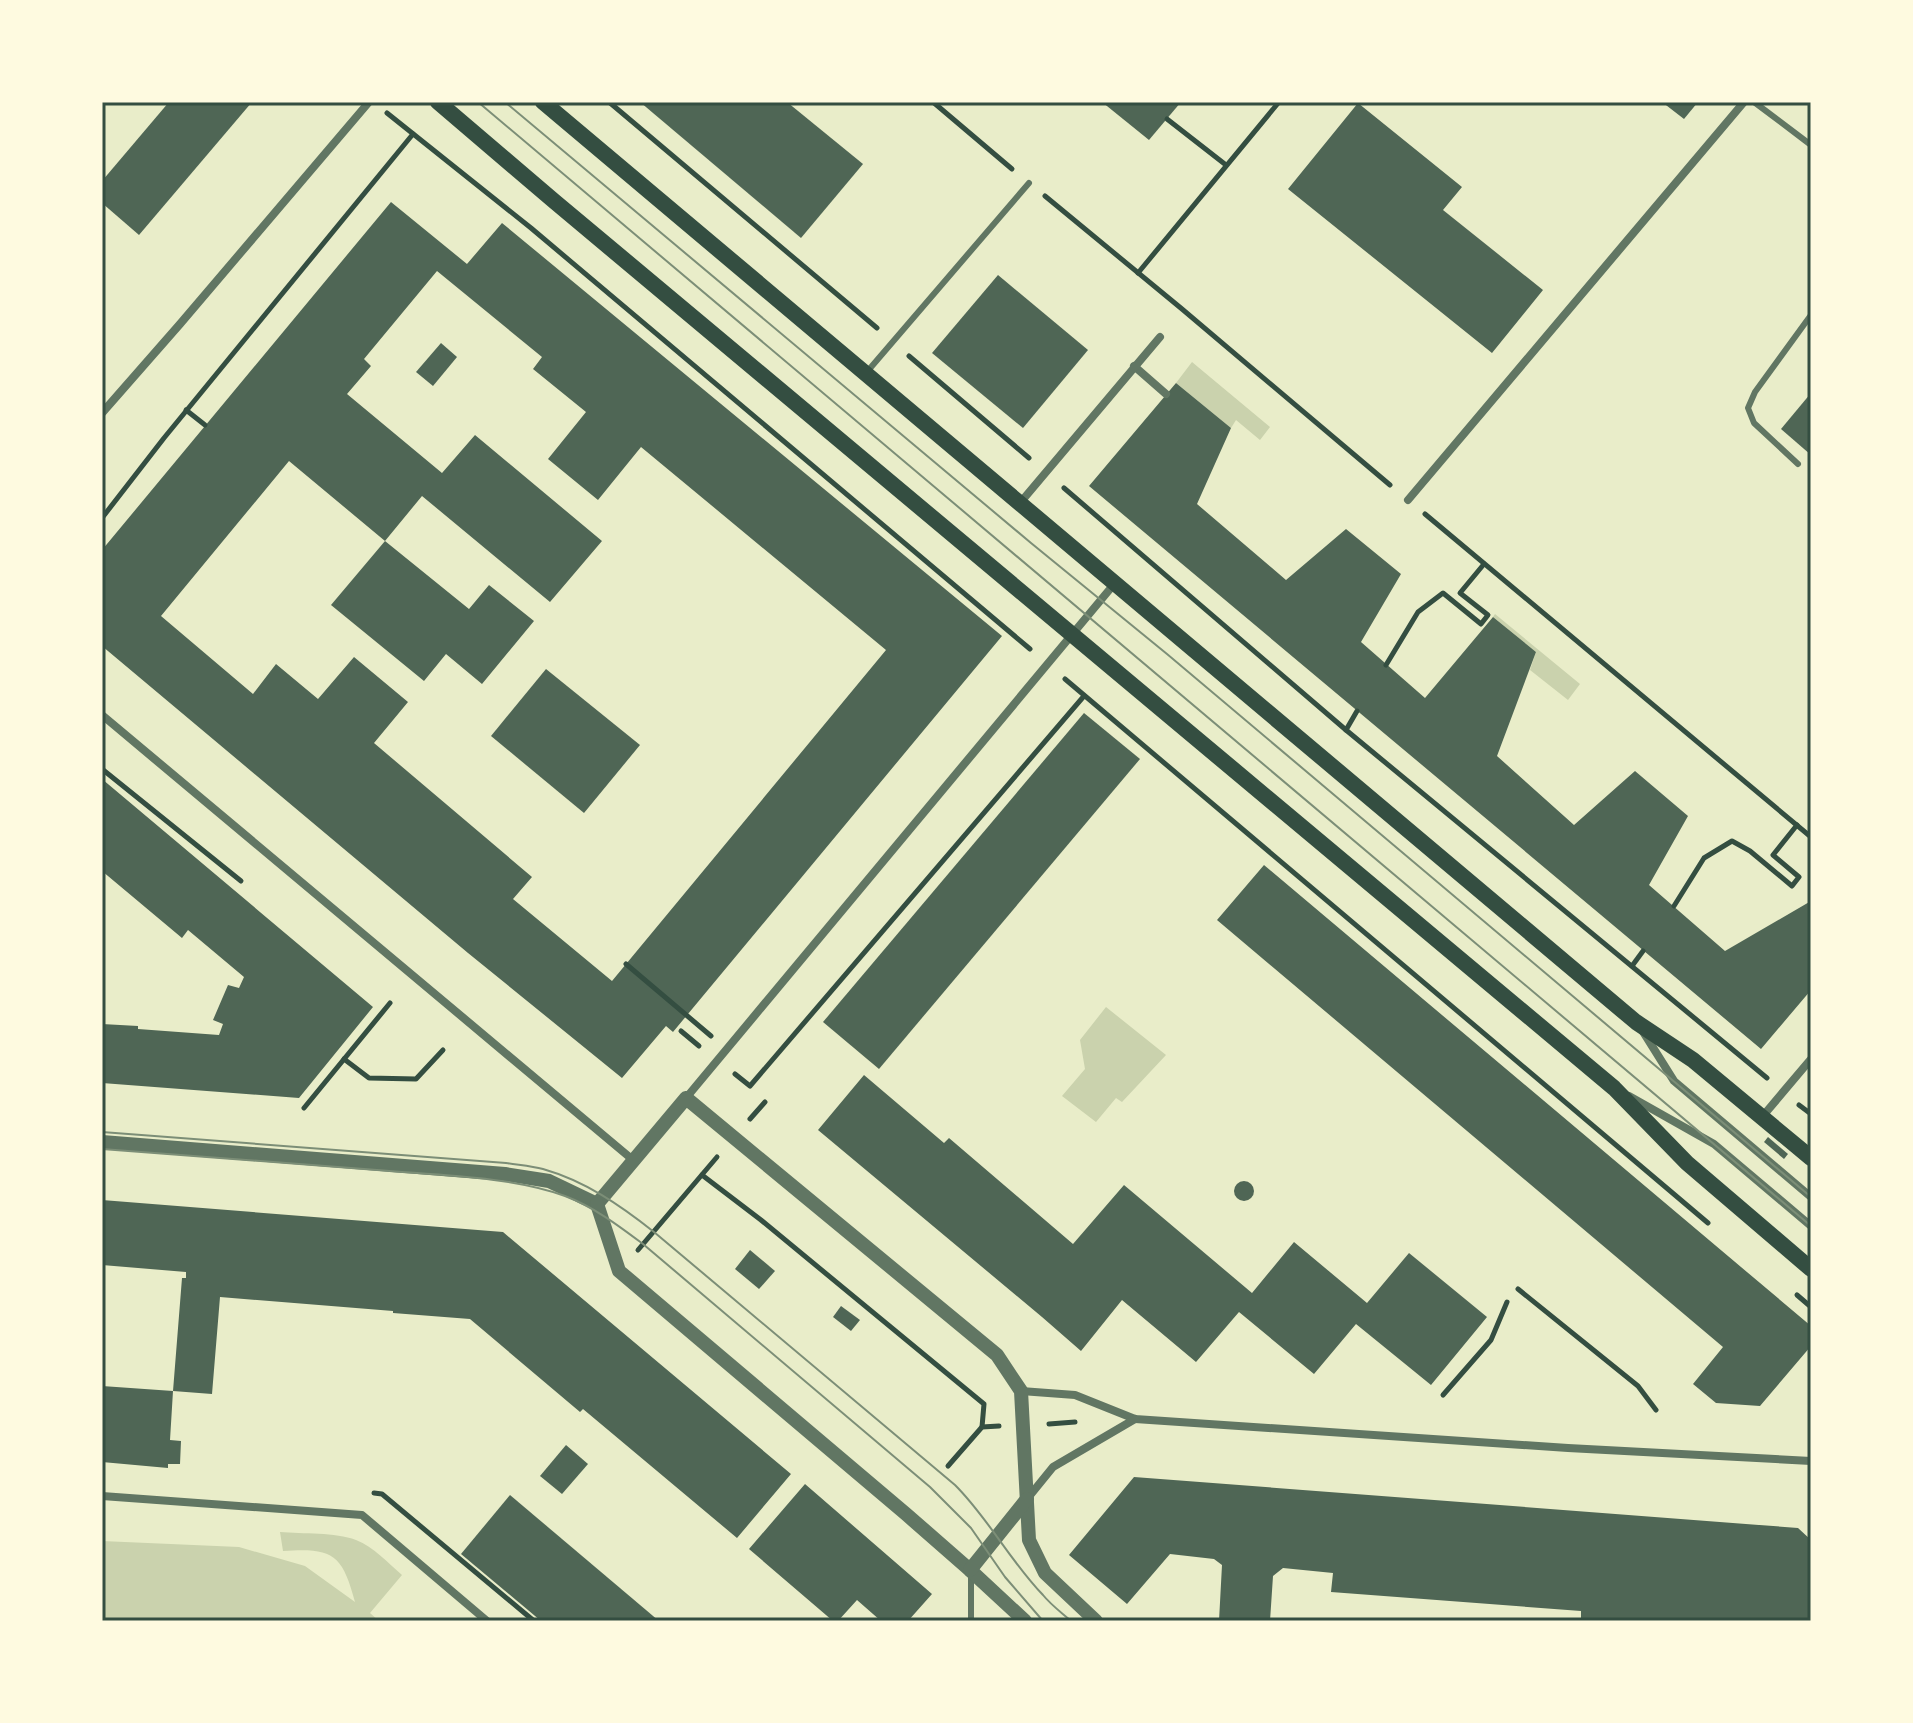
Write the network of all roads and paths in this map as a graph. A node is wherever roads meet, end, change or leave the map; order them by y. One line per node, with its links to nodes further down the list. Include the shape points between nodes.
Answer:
1 (369, 102): 23 (street)
2 (438, 102): 32 (main road)
3 (543, 102): 20 (main road)
4 (609, 102): 18 (path)
5 (933, 102): 14 (path)
6 (1279, 102): 13 (path)
7 (1744, 102): 27 (street)
8 (1754, 102): 12 (lane)
9 (383, 110): 11 (path)
10 (1167, 119): 13 (path)
11 (413, 134): 22 (path); 33 (path)
12 (1811, 145)
13 (1226, 165): 15 (path)
14 (1029, 183): 18 (lane)
15 (1138, 273)
16 (1811, 315): 25 (lane, via 1748,408 1754,423)
17 (1160, 337): 19 (street)
18 (892, 342): 20 (lane); 26 (path)
19 (1134, 366): 21 (street); 26 (street)
20 (866, 373): 28 (main road)
21 (1166, 394)
22 (186, 410): 24 (path); 29 (path)
23 (102, 413)
24 (205, 425)
25 (1798, 464)
26 (1046, 472): 28 (street); 38 (path)
27 (1408, 500)
28 (1020, 503): 31 (main road)
29 (102, 518)
30 (1484, 564): 34 (path, via 1460,593 1488,615 1481,624 1443,593 1418,612)
31 (1115, 583): 32 (street); 47 (main road)
32 (1073, 635): 33 (street); 53 (main road)
33 (1048, 665): 35 (path); 48 (street)
34 (1386, 665)
35 (1084, 696): 52 (path); 66 (path)
36 (1357, 711): 38 (path)
37 (102, 715): 61 (street)
38 (1346, 730): 45 (path)
39 (102, 769): 41 (path)
40 (1797, 825): 42 (path, via 1773,855 1799,877 1792,886 1732,841 1704,858)
41 (241, 881)
42 (1674, 906)
43 (1643, 951): 45 (path)
44 (626, 964): 48 (path)
45 (1632, 966): 54 (path)
46 (390, 1003): 50 (path)
47 (1636, 1022): 58 (main road); 64 (street, via 1674,1081)
48 (726, 1049): 55 (street)
49 (443, 1050): 50 (path, via 416,1079 369,1078)
50 (344, 1059): 56 (path)
51 (1811, 1059): 54 (street)
52 (750, 1086)
53 (1614, 1088): 68 (street, via 1714,1144); 69 (main road, via 1687,1163)
54 (1784, 1092): 57 (path); 58 (street)
55 (686, 1098): 61 (street); 74 (street, via 997,1355)
56 (304, 1108)
57 (1811, 1114)
58 (1762, 1117): 60 (main road)
59 (102, 1142): 65 (street, via 505,1174 549,1181)
60 (1811, 1158)
61 (633, 1160): 65 (street)
62 (708, 1168): 63 (path)
63 (702, 1175): 67 (path); 78 (path, via 984,1404)
64 (1811, 1197)
65 (597, 1204): 85 (street, via 619,1271)
66 (1710, 1224)
67 (658, 1226)
68 (1811, 1226)
69 (1811, 1269)
70 (1789, 1288): 73 (path)
71 (1518, 1289): 76 (path, via 1638,1386)
72 (1507, 1302): 75 (path, via 1491,1340)
73 (1811, 1307)
74 (1021, 1391): 77 (street, via 1075,1395); 84 (street)
75 (1443, 1395)
76 (1656, 1410)
77 (1135, 1419): 80 (street); 84 (street, via 1053,1467)
78 (982, 1427): 79 (path); 81 (path)
79 (998, 1427)
80 (1811, 1461)
81 (948, 1466)
82 (382, 1494): 87 (path)
83 (102, 1496): 86 (street, via 362,1515)
84 (1027, 1499): 85 (street); 90 (street, via 1029,1540 1045,1573)
85 (970, 1570): 88 (lane); 89 (street)
86 (487, 1621)
87 (534, 1621)
88 (971, 1621)
89 (1025, 1621)
90 (1096, 1621)

